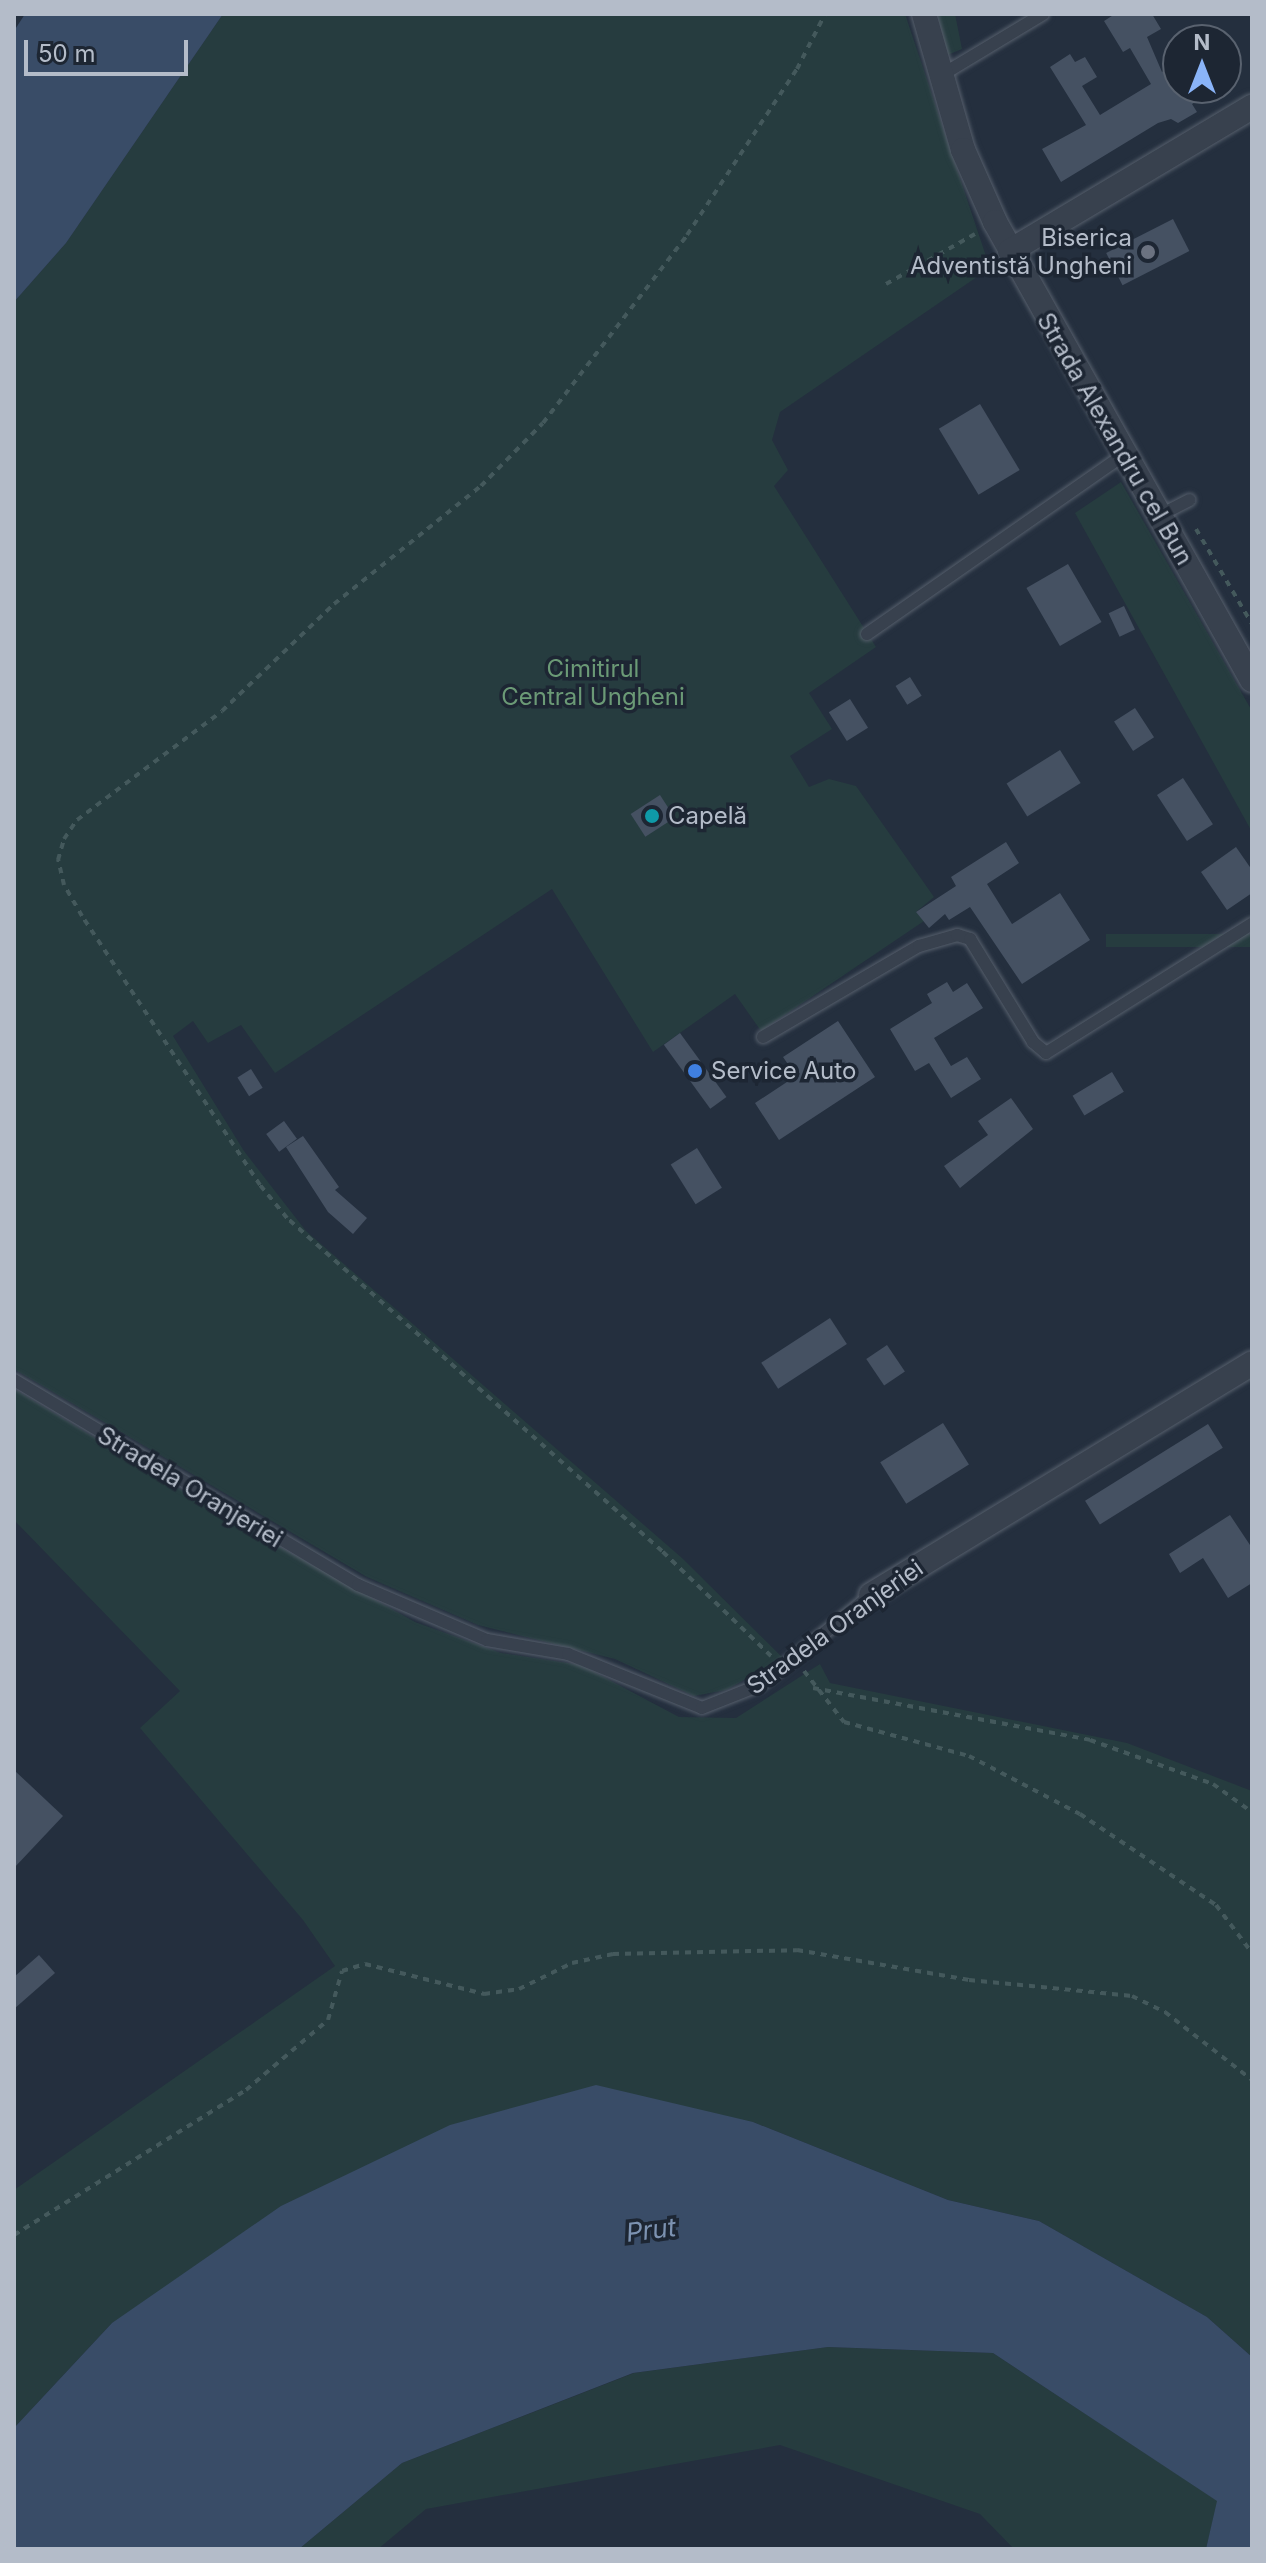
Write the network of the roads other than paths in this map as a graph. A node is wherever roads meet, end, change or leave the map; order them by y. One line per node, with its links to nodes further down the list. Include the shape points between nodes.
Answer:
1 (924, 14): 3 (street, Strada Alexandru cel Bun)
2 (1043, 14): 3 (lane)
3 (940, 76): 5 (street, Strada Alexandru cel Bun, via 963,150)
4 (1252, 107): 5 (street)
5 (1010, 251): 6 (street, Strada Alexandru cel Bun)
6 (1122, 456): 8 (street, Strada Alexandru cel Bun); 9 (lane)
7 (1189, 500): 8 (lane)
8 (1160, 515): 10 (street, Strada Alexandru cel Bun)
9 (867, 634)
10 (1252, 680)
11 (1252, 924): 12 (lane, via 1046,1053 1033,1042 970,939 957,935 919,946)
12 (763, 1037)
13 (1252, 1363): 15 (street, Stradela Oranjeriei)
14 (14, 1380): 15 (lane, Stradela Oranjeriei, via 358,1585 487,1640 568,1654 702,1708 744,1694 784,1669)
15 (871, 1595)

